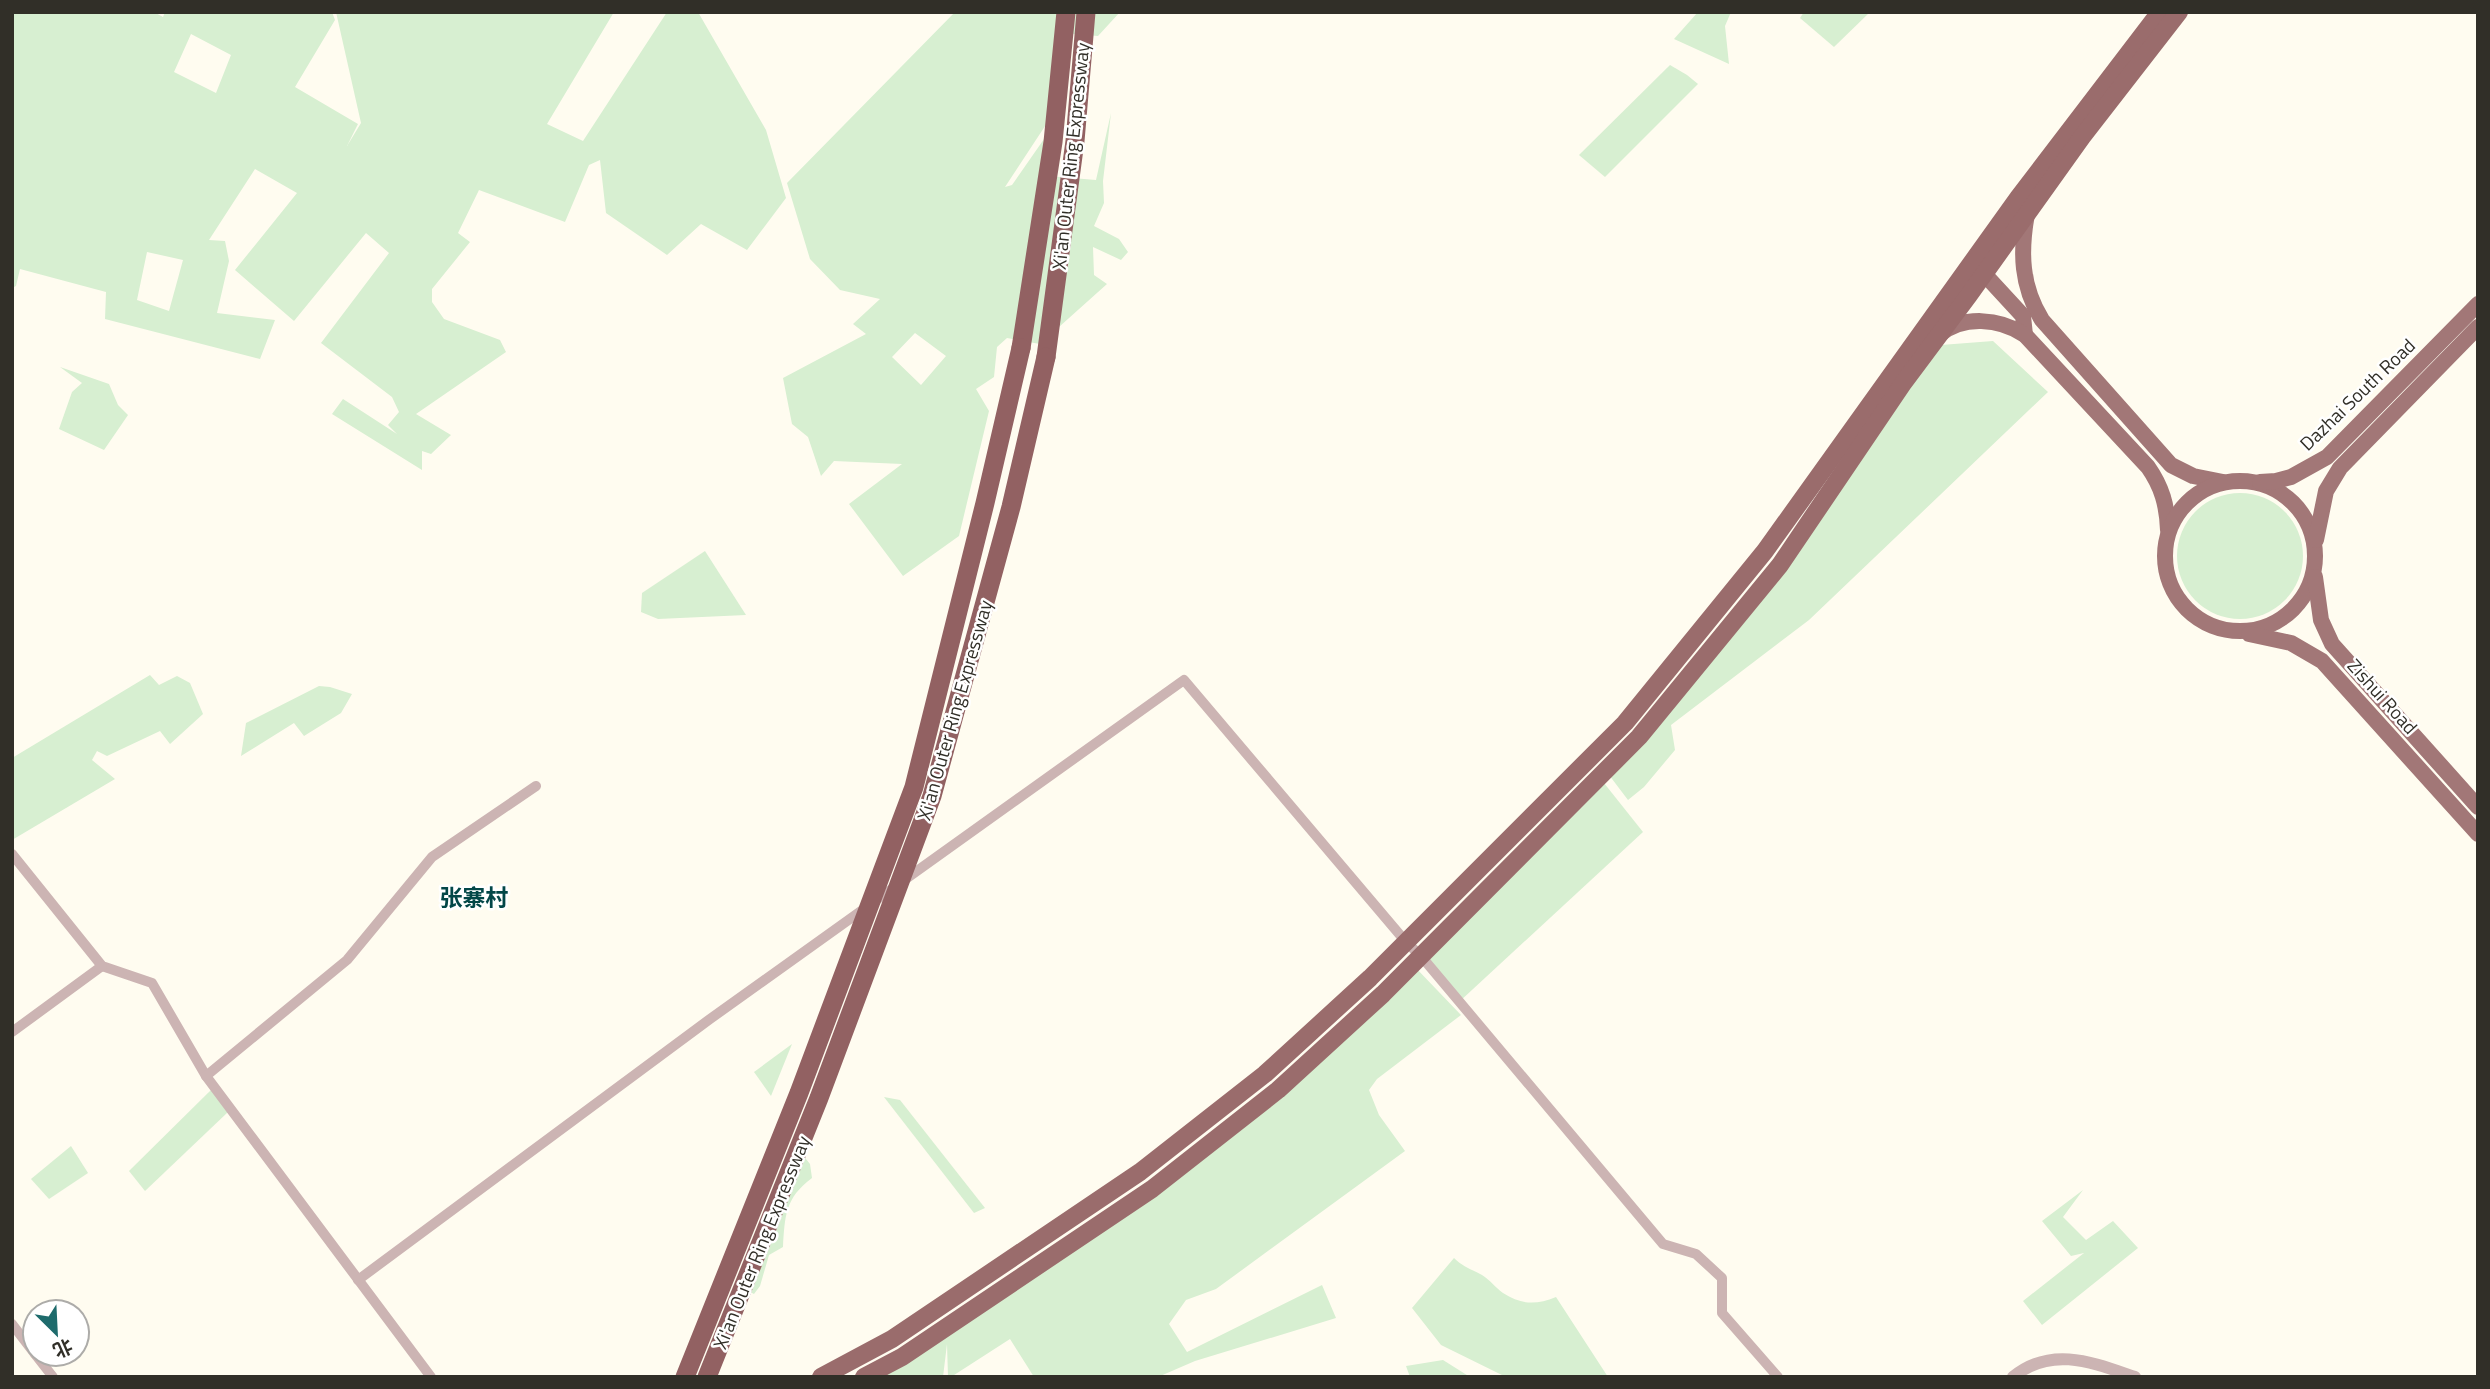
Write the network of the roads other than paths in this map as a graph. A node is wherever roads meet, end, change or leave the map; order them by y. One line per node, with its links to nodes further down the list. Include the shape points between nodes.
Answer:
1 (1066, 12): 30 (highway, Xi'an Outer Ring Expressway, bridge, via 1054,142 1021,348 914,787 799,1093)
2 (1086, 12): 31 (highway, Xi'an Outer Ring Expressway, bridge, via 1075,141 1046,357 1011,508 932,796)
3 (2160, 12): 6 (highway, via 2071,125)
4 (2179, 12): 5 (highway)
5 (2026, 214): 6 (highway); 9 (main road, via 2022,268)
6 (1978, 268): 8 (main road); 12 (highway); 23 (highway, via 1765,551 1625,723)
7 (2478, 304): 13 (main road, Dazhai South Road, via 2327,457 2291,477)
8 (2022, 316): 9 (main road); 11 (main road)
9 (2042, 320): 14 (main road, via 2171,464 2193,476)
10 (2478, 327): 16 (main road, Dazhai South Road, via 2340,468 2326,491)
11 (2025, 335): 12 (main road, via 2006,325 1981,321 1951,327); 15 (main road, via 2148,467 2166,502)
12 (1938, 336): 24 (highway, via 1780,565 1648,727)
13 (2249, 481): 14 (main road); 16 (main road, via 2274,488 2295,503 2309,523)
14 (2223, 482): 15 (main road, via 2199,493 2180,510)
15 (2168, 533): 18 (main road, via 2164,558 2169,584 2183,606 2201,621)
16 (2316, 546): 17 (main road)
17 (2315, 570): 18 (main road, via 2307,593 2292,612 2248,632); 20 (main road, Zishui Road, via 2321,621 2332,644)
18 (2229, 631): 21 (main road, Zishui Road, via 2283,640 2315,655)
19 (536, 786): 27 (street, via 432,857 347,960)
20 (2478, 807)
21 (2478, 834)
22 (12, 854): 25 (street)
23 (1406, 943): 24 (street); 28 (street, via 1184,680 710,1019); 32 (highway, via 1265,1074 1140,1172 892,1339)
24 (1421, 956): 33 (highway, via 1278,1090 1152,1189 902,1357); 34 (street, via 1663,1244 1696,1254 1722,1278 1722,1312)
25 (102, 966): 26 (street); 27 (street, via 152,983)
26 (12, 1032)
27 (206, 1076): 28 (street)
28 (358, 1280): 29 (street)
29 (430, 1377)
30 (685, 1377)
31 (707, 1377)
32 (821, 1377)
33 (864, 1377)
34 (1778, 1377)
35 (2013, 1377): 36 (street, via 2026,1367 2056,1359 2088,1361)
36 (2135, 1377)

